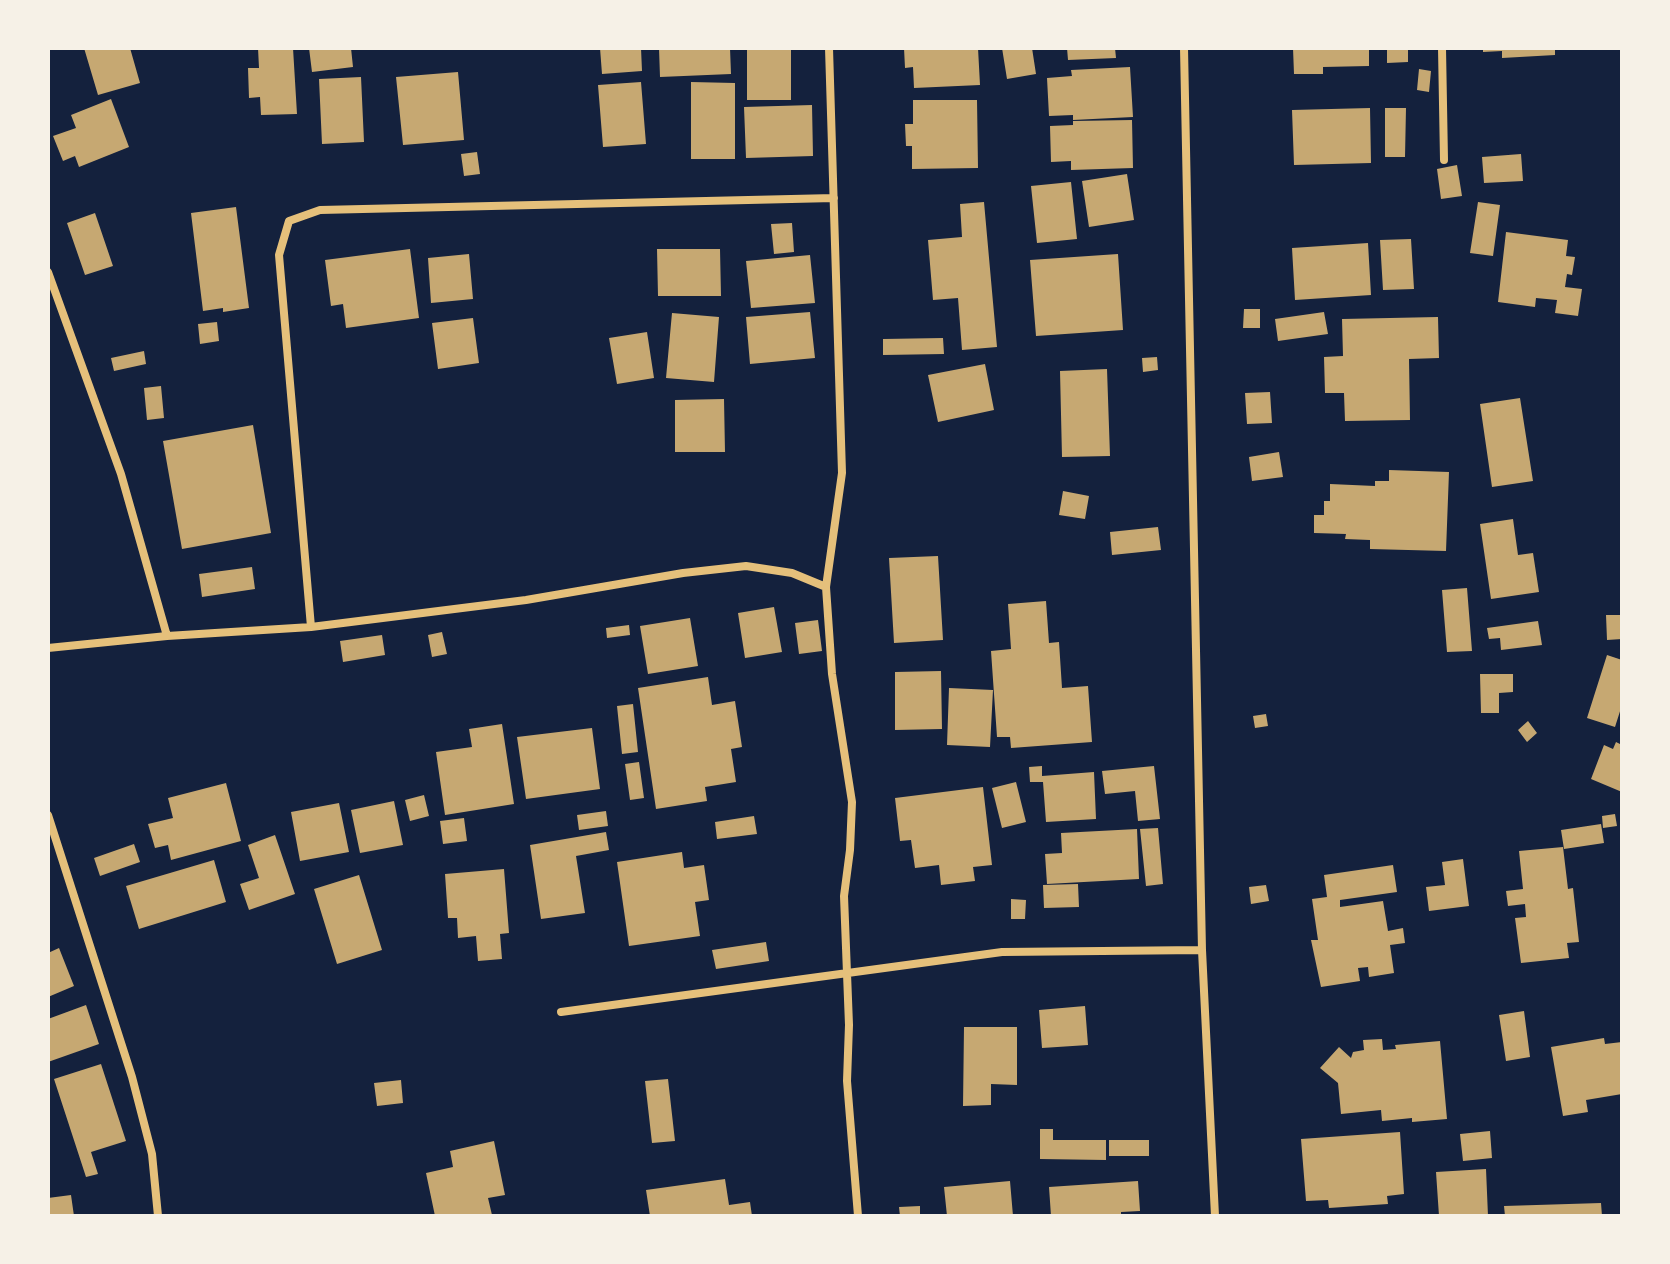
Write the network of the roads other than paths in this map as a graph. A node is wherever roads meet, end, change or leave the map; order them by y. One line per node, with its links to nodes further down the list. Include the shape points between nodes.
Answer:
1 (829, 48): 5 (street)
2 (1184, 48): 12 (street)
3 (1442, 48): 4 (street)
4 (1444, 160)
5 (834, 198): 7 (street, via 842,473); 8 (street, via 320,210 289,221 279,255)
6 (48, 272): 9 (street, via 121,474)
7 (826, 587): 8 (street, via 792,573 746,566); 13 (street, via 832,674 852,802 844,896)
8 (311, 627): 9 (street)
9 (167, 636): 10 (street)
10 (48, 648)
11 (48, 815): 15 (street, via 132,1077 152,1154)
12 (1202, 950): 13 (street, via 1002,952); 17 (street)
13 (847, 973): 14 (street); 16 (street, via 847,1081)
14 (561, 1012)
15 (158, 1216)
16 (858, 1216)
17 (1215, 1216)

